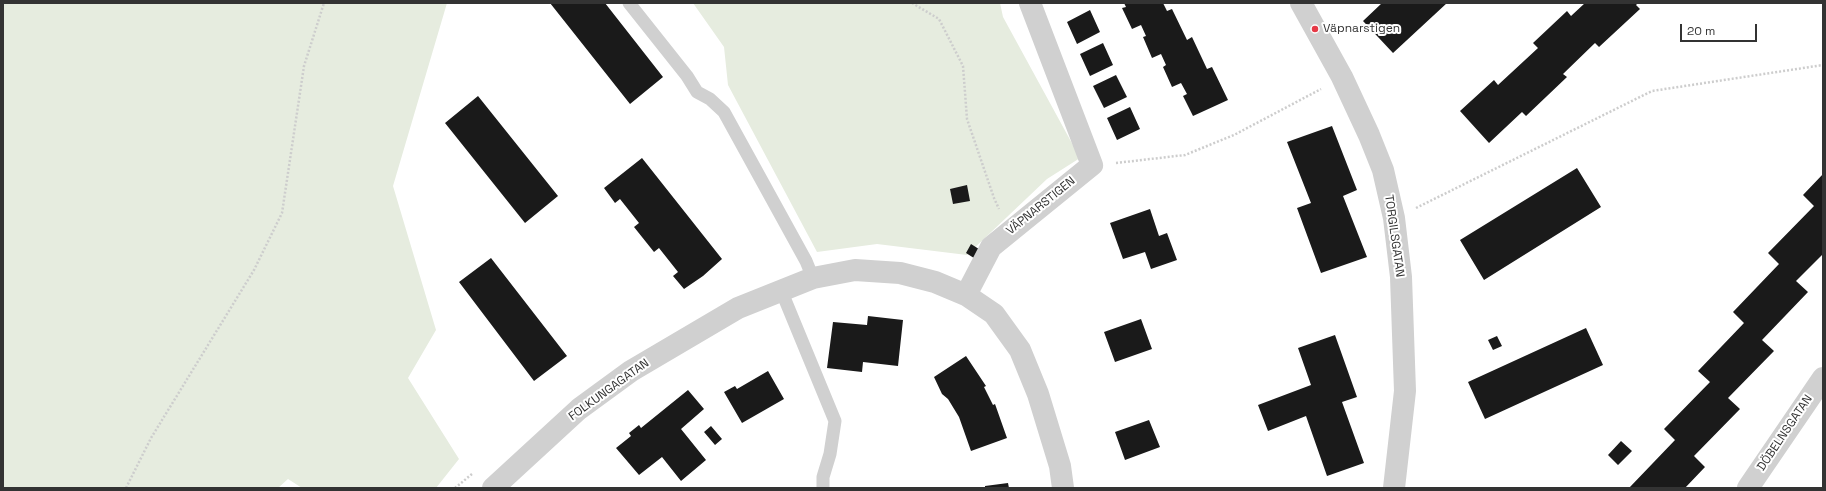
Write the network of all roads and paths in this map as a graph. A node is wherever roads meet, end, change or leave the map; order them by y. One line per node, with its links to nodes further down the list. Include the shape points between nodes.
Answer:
1 (324, 3): 15 (path, via 304,66 282,213 254,270 151,438)
2 (629, 3): 11 (lane, via 697,92 710,98 724,112)
3 (912, 3): 10 (path, via 939,19 963,66 967,119 994,198)
4 (1030, 3): 8 (street)
5 (1300, 3): 7 (street, TORGILSGATAN)
6 (1823, 65): 9 (path, via 1652,91)
7 (1342, 78): 8 (path, via 1234,135 1185,155); 9 (street, TORGILSGATAN, via 1383,170)
8 (1092, 165): 10 (street, VÄPNARSTIGEN)
9 (1394, 218): 19 (street, TORGILSGATAN, via 1401,277 1405,391)
10 (1011, 230): 13 (street, VÄPNARSTIGEN, via 991,247)
11 (813, 278): 12 (street, FOLKUNGAGATAN); 13 (street, FOLKUNGAGATAN, via 855,270 900,273 935,282)
12 (781, 290): 16 (street, FOLKUNGAGATAN, via 738,308 631,371 579,409); 17 (lane, via 835,421)
13 (966, 295): 18 (street, FOLKUNGAGATAN, via 994,314 1020,350 1038,394 1060,466)
14 (1823, 378): 20 (street, DÖBELNSGATAN)
15 (126, 488)
16 (493, 488)
17 (823, 488)
18 (1063, 488)
19 (1394, 488)
20 (1748, 488)

